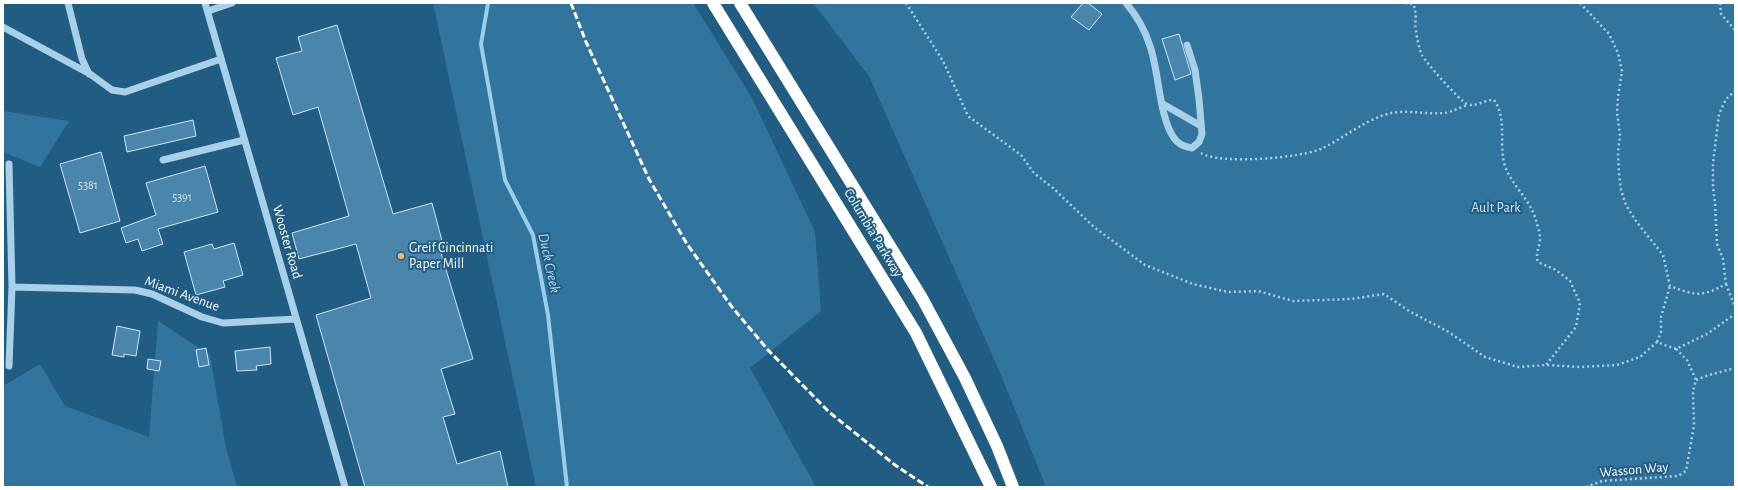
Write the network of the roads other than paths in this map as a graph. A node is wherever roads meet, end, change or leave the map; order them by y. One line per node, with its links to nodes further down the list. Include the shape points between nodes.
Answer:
1 (68, 3): 11 (street, via 82,59)
2 (205, 3): 7 (street, Wooster Road)
3 (232, 3): 7 (street)
4 (713, 3): 21 (highway, Columbia Parkway, via 916,334)
5 (740, 3): 22 (highway, Columbia Parkway, via 922,298 965,378)
6 (1126, 3): 12 (street, via 1145,30)
7 (208, 11): 10 (street, Wooster Road)
8 (3, 27): 11 (street)
9 (1187, 45): 13 (street, via 1195,70)
10 (221, 59): 11 (street, via 125,92 112,90); 14 (street, Wooster Road)
11 (90, 74)
12 (1163, 104): 13 (street); 13 (street, via 1165,117 1174,138 1184,147 1192,148 1199,142)
13 (1201, 126)
14 (244, 140): 15 (street, via 195,150); 18 (street, Wooster Road)
15 (163, 160)
16 (10, 164): 17 (street)
17 (12, 287): 18 (street, Miami Avenue, via 135,290 152,294 202,317 223,323); 19 (street)
18 (296, 319): 20 (street, Wooster Road)
19 (9, 366)
20 (345, 487)
21 (991, 487)
22 (1013, 487)

